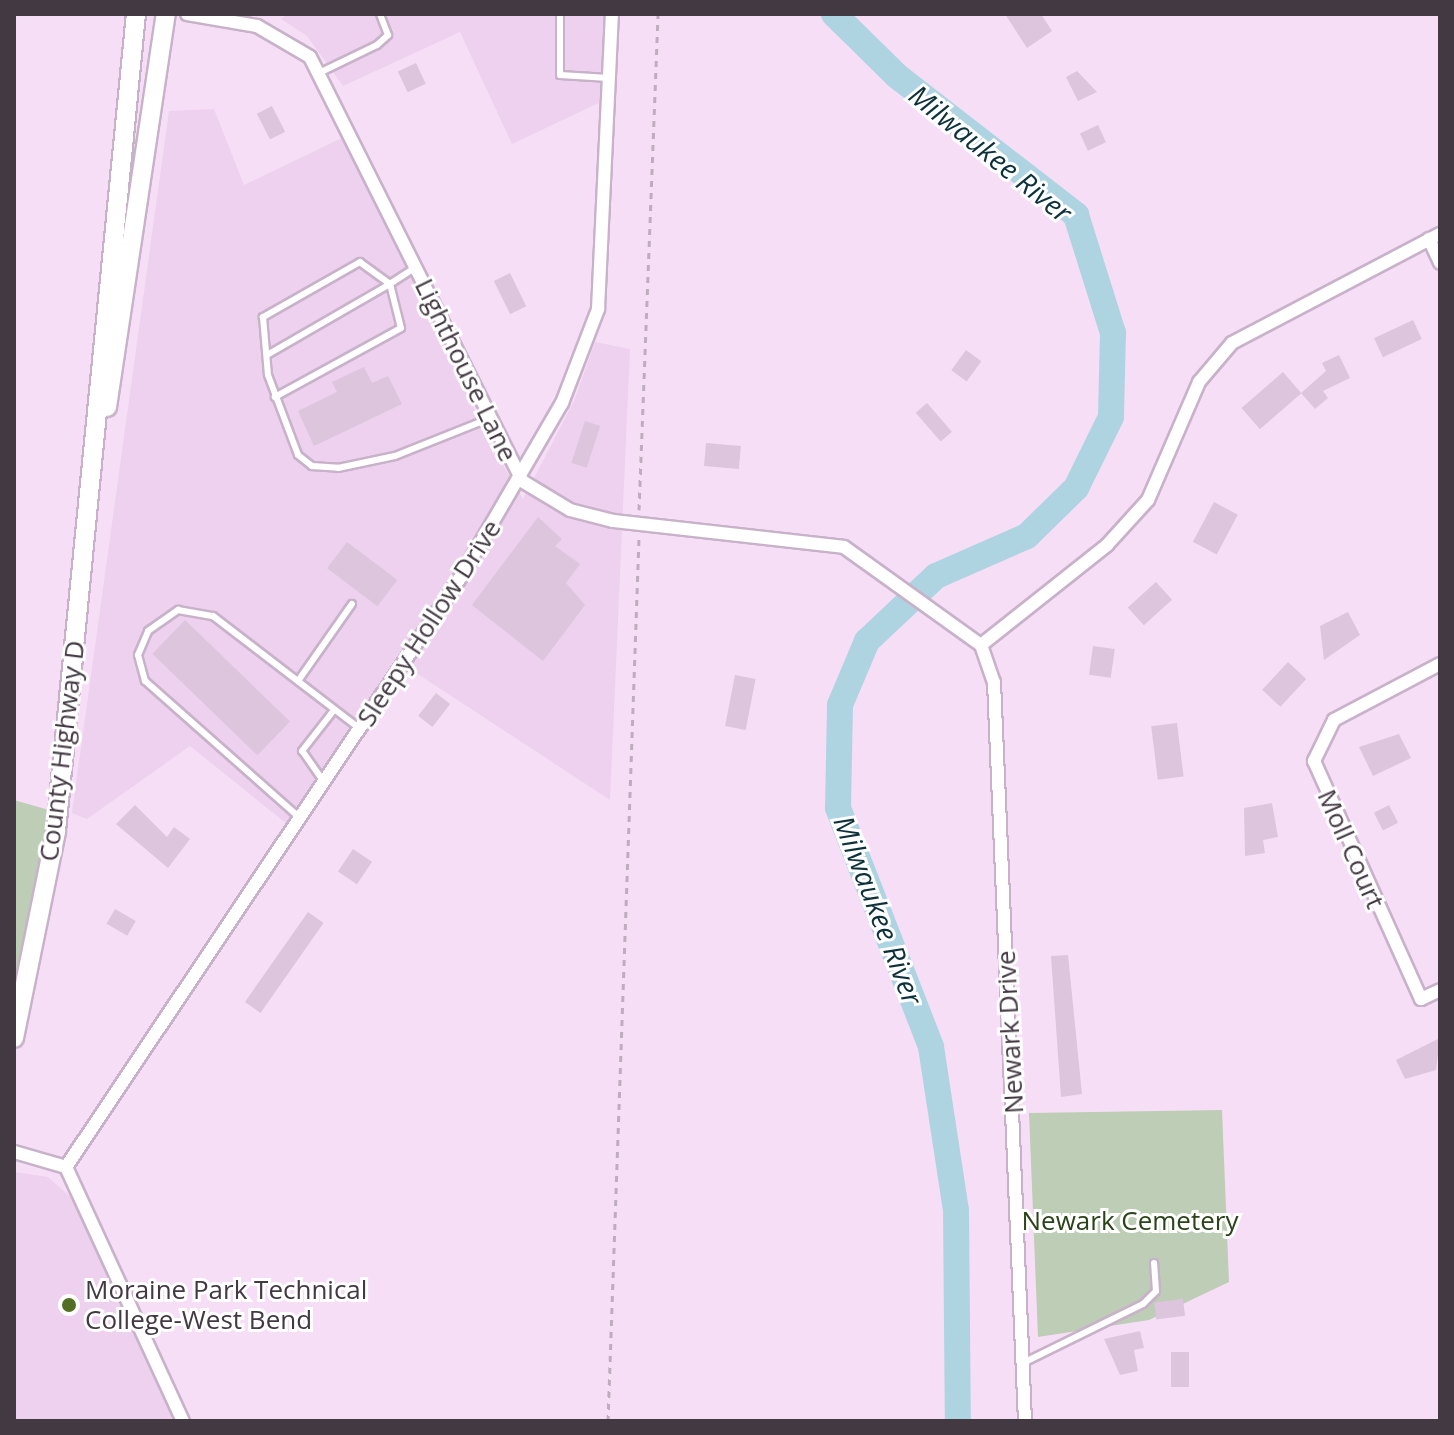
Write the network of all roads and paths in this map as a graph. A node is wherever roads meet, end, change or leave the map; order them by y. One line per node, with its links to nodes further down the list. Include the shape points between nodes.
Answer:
1 (136, 14): 17 (main road, County Highway D)
2 (166, 14): 17 (main road, County Highway D, via 114,379)
3 (187, 14): 8 (street, Lighthouse Lane, via 257,26 310,57)
4 (380, 14): 8 (lane, via 388,35)
5 (560, 14): 9 (lane, via 560,75)
6 (612, 14): 9 (street, Sleepy Hollow Drive)
7 (658, 14): 19 (path)
8 (319, 73): 12 (street, Lighthouse Lane)
9 (609, 78): 18 (street, Sleepy Hollow Drive, via 598,309)
10 (1434, 237): 11 (street); 21 (street, via 1232,343 1199,382 1148,500 1107,545)
11 (1440, 263)
12 (416, 267): 13 (lane); 16 (street, Lighthouse Lane)
13 (390, 284): 14 (lane); 14 (lane, via 360,262 263,317); 15 (lane, via 401,328)
14 (267, 355): 15 (lane)
15 (275, 397): 16 (lane, via 298,455 312,466 395,456)
16 (488, 419): 18 (street, Lighthouse Lane)
17 (94, 461): 29 (main road, County Highway D, via 56,831)
18 (522, 481): 19 (street, Lighthouse Lane, via 570,510); 25 (street, Sleepy Hollow Drive)
19 (639, 526): 21 (street, Lighthouse Lane, via 804,537 844,547); 35 (path)
20 (352, 604): 23 (lane)
21 (981, 645): 33 (street, Newark Drive, via 994,682)
22 (1440, 664): 28 (street, Moll Court, via 1334,720 1314,761 1421,999)
23 (298, 681): 24 (lane); 27 (lane, via 199,610 163,618 138,655 145,681)
24 (334, 710): 25 (lane); 26 (lane, via 302,751)
25 (360, 729): 26 (street, Sleepy Hollow Drive)
26 (324, 782): 27 (street, Sleepy Hollow Drive)
27 (300, 818): 31 (street, Sleepy Hollow Drive)
28 (1440, 990)
29 (14, 1038)
30 (14, 1152): 31 (street)
31 (66, 1167): 34 (street)
32 (1154, 1263): 33 (lane, via 1156,1291 1143,1304)
33 (1023, 1363): 36 (street, Newark Drive)
34 (183, 1421)
35 (608, 1421)
36 (1025, 1421)

